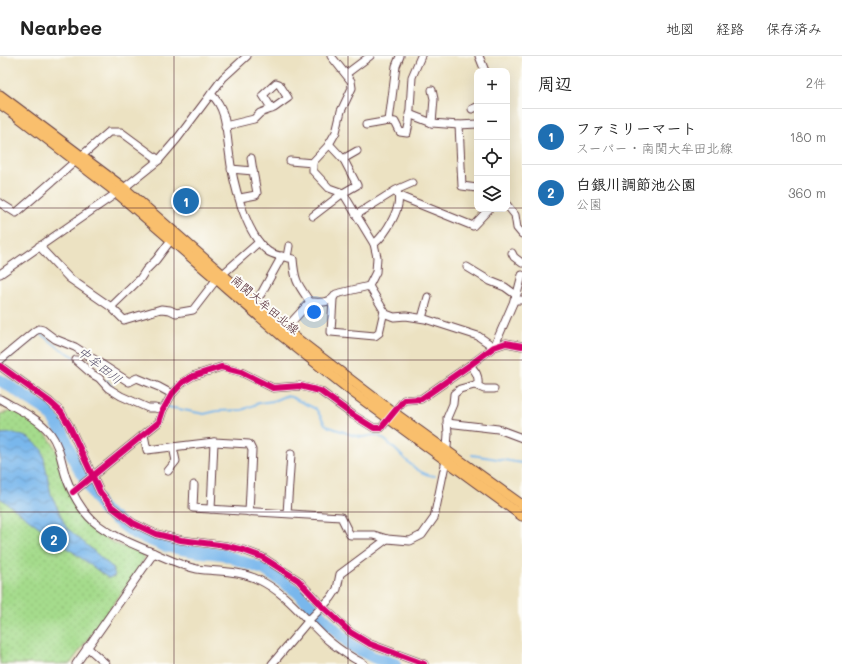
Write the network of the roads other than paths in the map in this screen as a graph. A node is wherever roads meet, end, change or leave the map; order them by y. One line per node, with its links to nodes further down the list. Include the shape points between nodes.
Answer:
1 (247, 56): 10 (street, via 223,78)
2 (331, 56): 8 (street)
3 (370, 56): 8 (street)
4 (400, 56): 15 (street, via 396,66)
5 (421, 56): 14 (street, via 412,77)
6 (479, 56): 7 (street)
7 (483, 68)
8 (346, 74): 21 (street, via 352,88)
9 (432, 90): 16 (street)
10 (211, 94): 20 (street, via 218,101); 26 (street)
11 (0, 95): 24 (main road, 南関大牟田北線)
12 (0, 104): 24 (main road, 南関大牟田北線)
13 (272, 109): 20 (street, via 260,113 254,119)
14 (409, 114): 15 (street, via 406,133 400,132 395,122); 16 (street)
15 (388, 121): 18 (street)
16 (432, 123): 19 (street)
17 (474, 124): 19 (street)
18 (366, 125)
19 (459, 125): 32 (street, via 462,186)
20 (226, 126): 29 (street)
21 (329, 144): 25 (street); 28 (street)
22 (356, 150): 25 (street)
23 (251, 158): 30 (street)
24 (80, 159): 26 (street, via 109,132 121,132); 33 (main road, 南関大牟田北線); 37 (street, via 16,213)
25 (343, 159): 35 (street, via 356,185)
26 (158, 160): 33 (street)
27 (290, 160): 28 (street)
28 (313, 164): 35 (street, via 313,171 329,188)
29 (231, 169): 30 (street); 36 (street)
30 (253, 171): 36 (street, via 257,193)
31 (412, 183): 34 (street)
32 (474, 188)
33 (120, 190): 43 (main road, 南関大牟田北線); 46 (street); 54 (main road, 南関大牟田北線)
34 (398, 193): 39 (street, via 473,226); 41 (street); 45 (street, via 398,205 391,221 382,237)
35 (343, 194): 40 (street); 41 (street)
36 (240, 198): 44 (street, via 251,231)
37 (0, 203)
38 (510, 209): 42 (street)
39 (486, 212)
40 (313, 216)
41 (356, 216): 45 (street)
42 (522, 234)
43 (171, 240): 54 (main road, 南関大牟田北線); 61 (street, via 140,279)
44 (259, 242): 49 (street, via 270,252); 54 (street)
45 (374, 244): 55 (street, via 377,257 376,272)
46 (39, 246): 52 (street); 61 (street, via 69,278)
47 (289, 246): 49 (street)
48 (512, 253): 50 (street)
49 (285, 257): 59 (street); 60 (street, via 293,259 297,283)
50 (522, 263)
51 (468, 267): 57 (street, via 505,287)
52 (0, 274)
53 (522, 275): 57 (street)
54 (219, 278): 59 (main road, 南関大牟田北線); 61 (street, via 193,310 176,313 162,309 124,320); 75 (main road, 南関大牟田北線, via 296,347 352,391)
55 (369, 286): 58 (street, via 336,294); 62 (street)
56 (428, 297): 63 (street)
57 (517, 298): 66 (street)
58 (333, 299): 60 (street, via 326,302); 62 (street, via 331,332 375,336 379,333)
59 (253, 302): 64 (main road, 南関大牟田北線)
60 (310, 302): 64 (street)
61 (111, 307)
62 (384, 311): 63 (street, via 394,316)
63 (422, 318): 66 (street, via 478,336)
64 (285, 329): 75 (main road, 南関大牟田北線)
65 (522, 346): 66 (street, via 506,343)
66 (494, 347): 69 (street)
67 (76, 360): 74 (street, via 121,396 148,408)
68 (0, 364): 72 (street, via 39,329 55,340 75,347 129,382 137,378 143,379); 84 (street, via 61,412)
69 (470, 365): 70 (street, via 478,379 478,384); 75 (street, via 421,398 404,400)
70 (474, 385): 71 (street); 76 (street, via 460,389 454,394)
71 (494, 389)
72 (172, 394): 74 (street); 75 (street, via 193,376 221,367 241,372 273,388 300,386 320,391 374,428 381,428)
73 (0, 399): 86 (street, via 40,422 50,433 58,448 67,478)
74 (165, 407): 77 (street, via 159,422)
75 (391, 415): 82 (main road, 南関大牟田北線)
76 (447, 423): 78 (street, via 498,428); 82 (street)
77 (144, 435): 80 (street, via 147,450); 84 (street)
78 (522, 438)
79 (214, 442): 80 (street); 88 (street); 89 (street, via 249,444 252,450)
80 (173, 446): 83 (street, via 176,461)
81 (291, 454): 90 (street)
82 (446, 456): 87 (main road, 南関大牟田北線); 91 (main road, 南関大牟田北線); 92 (street, via 434,518 429,526 422,535 410,541)
83 (168, 471)
84 (92, 477): 86 (street); 94 (street, via 112,507 133,523 156,534 227,546 262,557 298,580)
85 (194, 485): 88 (street, via 193,508)
86 (75, 490): 93 (street, via 81,506 104,530)
87 (522, 505)
88 (211, 509): 89 (street)
89 (249, 512): 90 (street)
90 (287, 513): 92 (street, via 341,517 350,535 374,535)
91 (522, 516)
92 (387, 539): 94 (street, via 340,574 337,589)
93 (154, 553): 95 (street, via 196,569 223,570 258,579 284,597); 96 (street)
94 (321, 607): 95 (street); 101 (street, via 350,632 370,644)
95 (309, 620): 99 (street); 100 (street, via 330,642)
96 (87, 647): 97 (street); 98 (street)
97 (76, 664)
98 (106, 664)
99 (272, 664)
100 (364, 664)
101 (424, 664)

